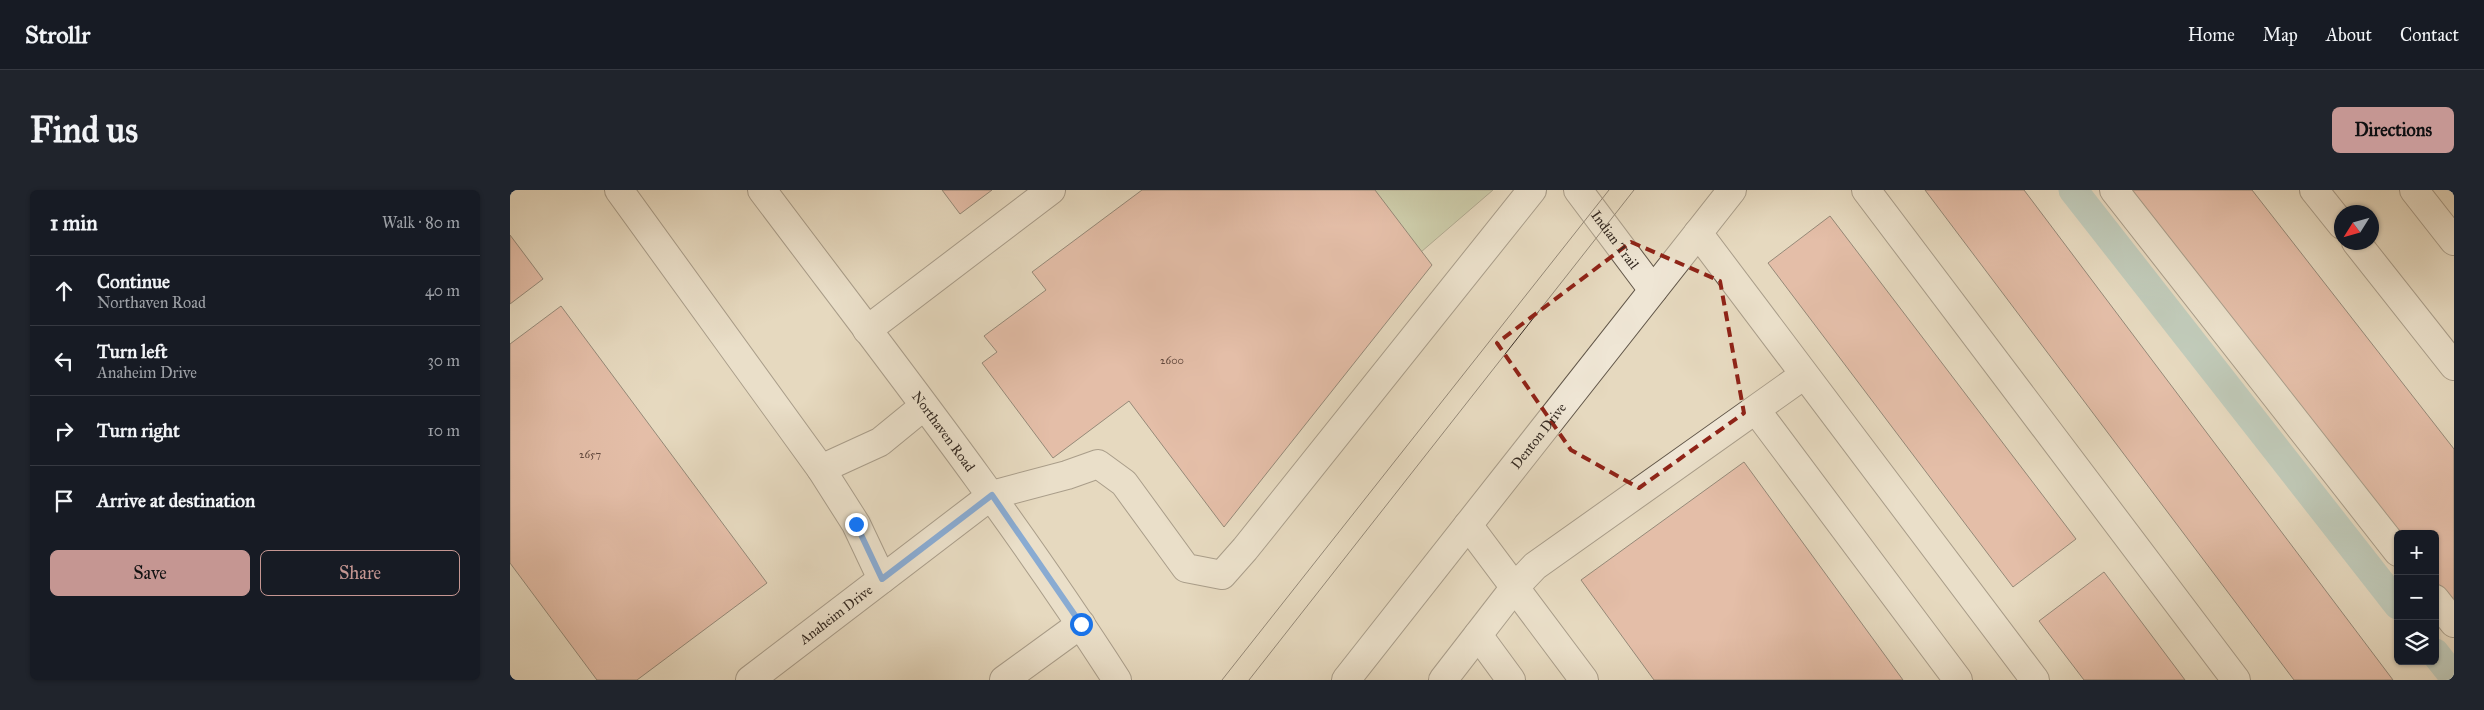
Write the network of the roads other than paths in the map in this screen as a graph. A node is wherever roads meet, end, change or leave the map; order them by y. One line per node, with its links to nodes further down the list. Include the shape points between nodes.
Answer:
1 (619, 190): 21 (street)
2 (762, 190): 16 (street, Northaven Road)
3 (1051, 190): 16 (street)
4 (1532, 190): 22 (street, via 1222,575 1186,568 1124,482 1098,464)
5 (1578, 190): 15 (street, Indian Trail)
6 (1732, 190): 12 (street, Denton Drive)
7 (1866, 190): 40 (street)
8 (2114, 190): 24 (street)
9 (2314, 190): 11 (street)
10 (2414, 190): 13 (street)
11 (2334, 214)
12 (1698, 233): 15 (street, Denton Drive); 18 (street)
13 (2454, 241)
14 (2362, 250): 17 (street)
15 (1653, 290): 23 (street, Denton Drive)
16 (867, 330): 19 (street, Northaven Road)
17 (2454, 366)
18 (1804, 376): 20 (street); 39 (street)
19 (924, 406): 21 (street, via 880,442); 22 (street, Northaven Road)
20 (1756, 410): 26 (street, via 1535,566); 38 (street)
21 (822, 469): 25 (street, via 856,524)
22 (992, 495): 25 (street, Anaheim Drive); 29 (street, Northaven Road)
23 (1468, 525): 26 (street); 34 (street, Denton Drive)
24 (2394, 547)
25 (882, 579): 31 (street, Anaheim Drive)
26 (1515, 587): 30 (street); 37 (street)
27 (2439, 604): 28 (street)
28 (2454, 623)
29 (1081, 624): 32 (street); 33 (street, Northaven Road)
30 (1478, 635): 35 (street); 36 (street)
31 (750, 680)
32 (1004, 680)
33 (1117, 680)
34 (1346, 680)
35 (1443, 680)
36 (1512, 680)
37 (1584, 680)
38 (1958, 680)
39 (2035, 680)
40 (2236, 680)

